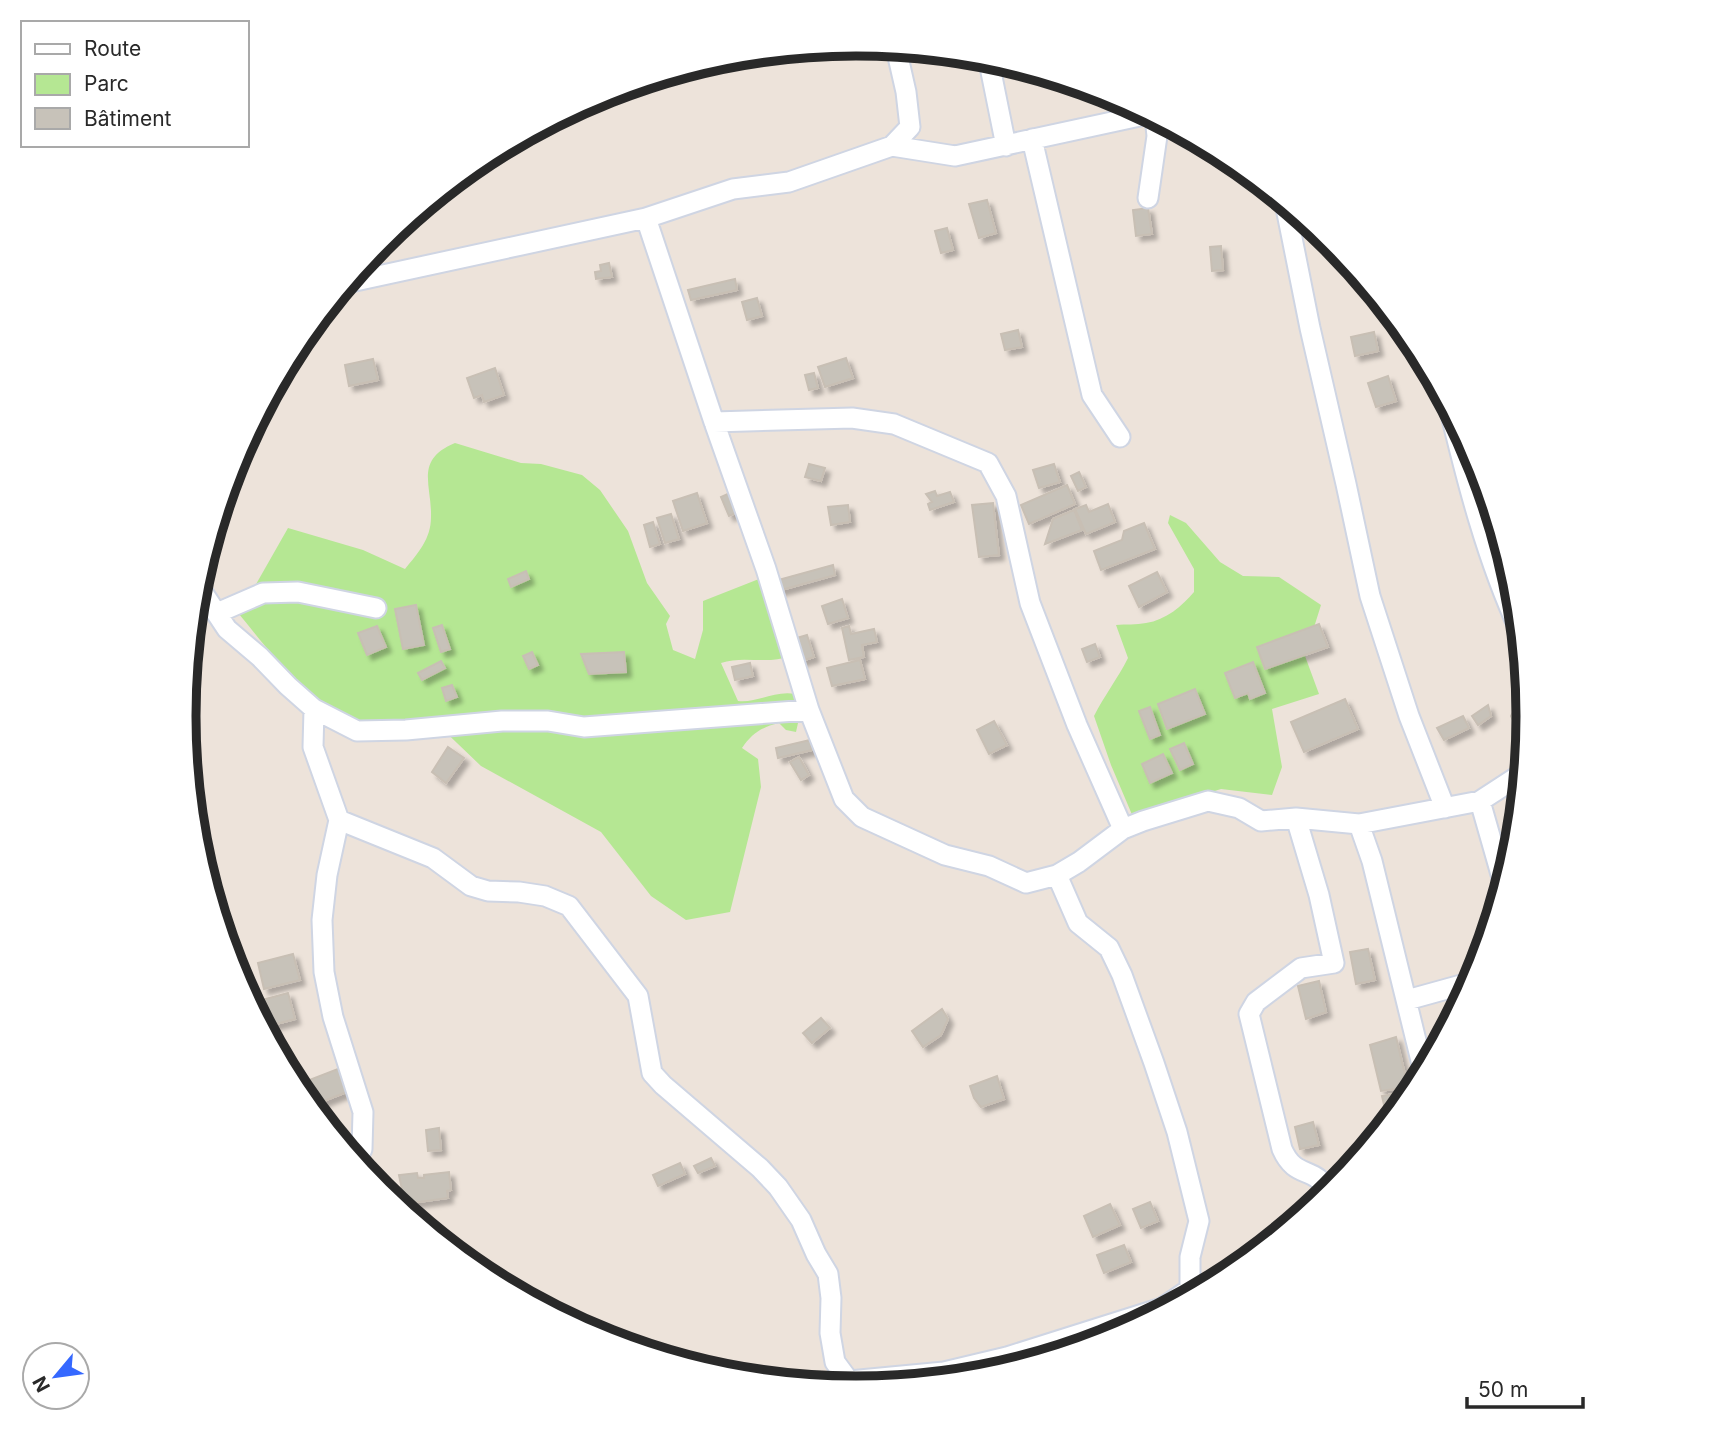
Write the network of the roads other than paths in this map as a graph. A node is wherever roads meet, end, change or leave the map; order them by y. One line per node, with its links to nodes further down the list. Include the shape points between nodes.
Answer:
1 (898, 57): 6 (street, via 911,127)
2 (991, 70): 7 (street)
3 (1133, 117): 5 (street)
4 (1156, 128): 8 (street)
5 (1031, 139): 7 (street); 13 (street, via 1092,395)
6 (892, 146): 7 (street, via 955,156); 9 (street, via 789,182 733,189)
7 (1006, 146)
8 (1148, 198)
9 (646, 218): 11 (street); 12 (street)
10 (1288, 218): 23 (street, via 1370,596)
11 (361, 280)
12 (713, 422): 20 (street, via 766,569); 27 (street, via 852,418 894,424 988,463 1006,496 1030,603)
13 (1120, 437)
14 (1458, 446): 15 (street)
15 (1503, 586)
16 (207, 599): 18 (street)
17 (376, 608): 18 (street, via 298,592 263,593)
18 (217, 613): 19 (street, via 228,629)
19 (314, 709): 20 (street, via 356,731 502,721 584,727); 25 (street, via 313,747)
20 (809, 710): 29 (street, via 844,799 862,817 945,855 989,866 1026,883)
21 (1513, 780): 22 (street)
22 (1480, 801): 23 (street); 28 (street)
23 (1445, 807): 26 (street)
24 (1296, 818): 26 (street); 27 (street, via 1261,821 1239,808 1208,801); 34 (street, via 1334,963 1301,968 1256,1002 1249,1014 1288,1163)
25 (339, 820): 33 (street, via 322,920 324,972 363,1112); 38 (street, via 433,858 471,886 545,896 569,906 638,996 652,1073 760,1168 801,1220 828,1274 830,1333 835,1362)
26 (1359, 824): 31 (street)
27 (1123, 829): 29 (street)
28 (1499, 866)
29 (1057, 875): 35 (street, via 1078,923 1109,948 1122,975 1177,1132 1199,1221 1190,1257)
30 (1458, 986): 31 (street)
31 (1408, 1000): 32 (street)
32 (1421, 1058)
33 (361, 1152)
34 (1323, 1183)
35 (1190, 1286)
36 (1116, 1323): 37 (street)
37 (975, 1365)
38 (844, 1376)

